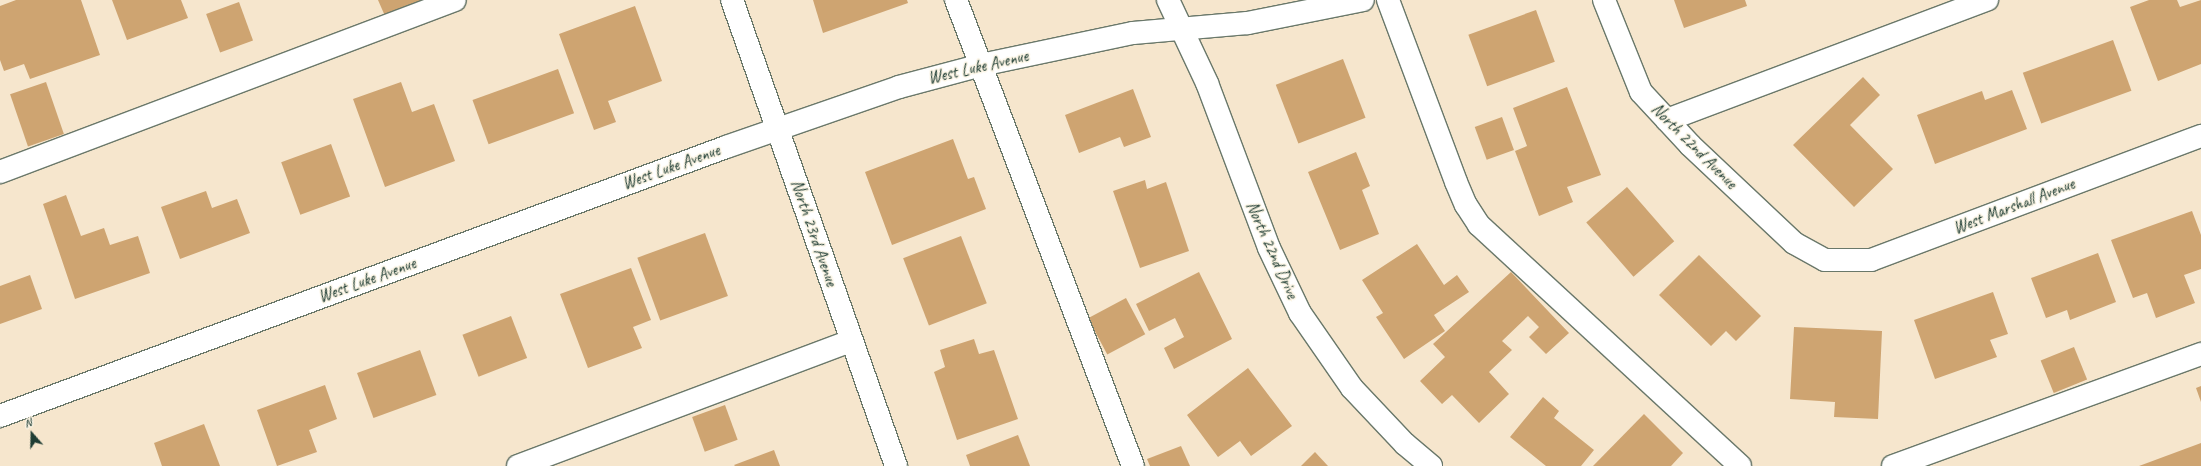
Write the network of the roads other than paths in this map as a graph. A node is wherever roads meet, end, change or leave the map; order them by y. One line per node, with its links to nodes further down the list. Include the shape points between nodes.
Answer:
1 (455, 0): 14 (street)
2 (732, 0): 12 (street, North 23rd Avenue)
3 (956, 0): 10 (street)
4 (1168, 0): 9 (street, North 22nd Drive)
5 (1364, 0): 9 (street, West Luke Avenue, via 1248,23)
6 (1388, 0): 23 (street, via 1456,182 1466,205 1479,225)
7 (1604, 0): 11 (street, North 22nd Avenue, via 1641,92)
8 (1988, 0): 11 (street)
9 (1180, 29): 10 (street, West Luke Avenue, via 1139,32); 22 (street, North 22nd Drive, via 1207,83 1270,248 1300,313 1352,388 1405,444)
10 (981, 64): 12 (street, West Luke Avenue, via 899,87); 21 (street)
11 (1667, 120): 15 (street, North 22nd Avenue, via 1794,243)
12 (778, 128): 16 (street, North 23rd Avenue); 18 (street, West Luke Avenue)
13 (2201, 136): 15 (street, West Marshall Avenue, via 1871,260)
14 (0, 172)
15 (1825, 260)
16 (850, 341): 19 (street); 20 (street, North 23rd Avenue)
17 (2201, 354): 24 (street)
18 (0, 416)
19 (518, 466)
20 (896, 466)
21 (1133, 466)
22 (1431, 466)
23 (1740, 466)
24 (1893, 466)

